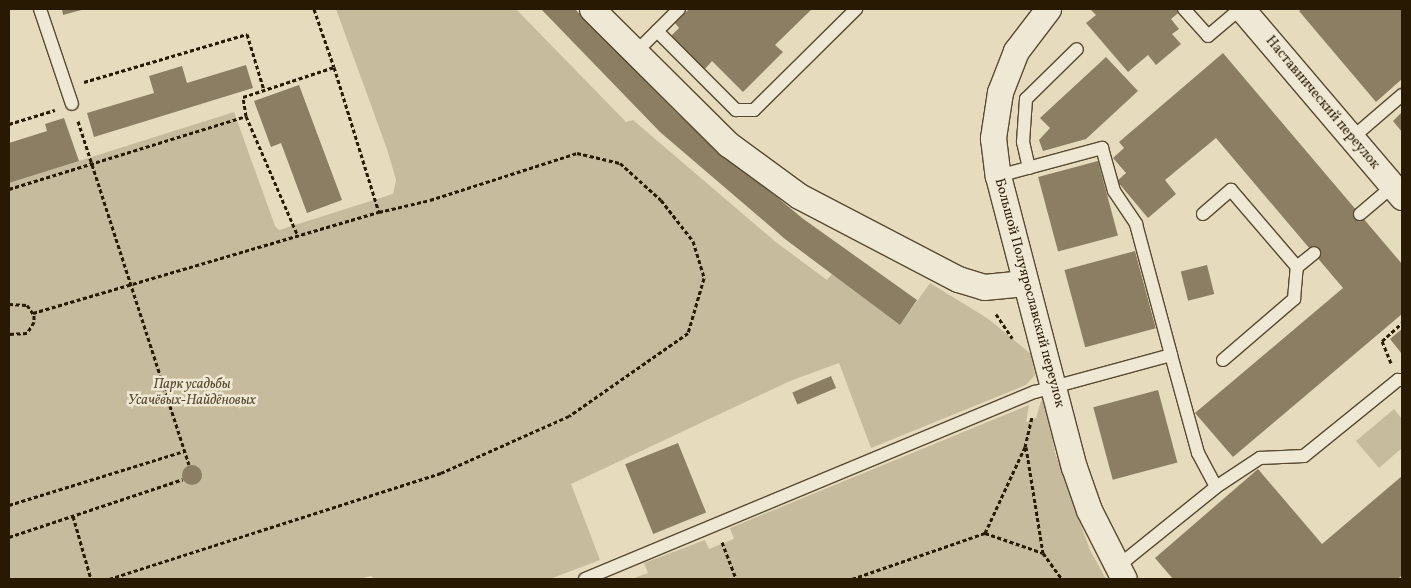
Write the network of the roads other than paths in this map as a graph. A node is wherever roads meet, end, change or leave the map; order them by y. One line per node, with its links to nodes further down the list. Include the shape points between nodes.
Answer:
1 (40, 9): 12 (lane)
2 (592, 9): 10 (street)
3 (679, 9): 8 (lane)
4 (856, 9): 8 (lane, via 754,110 736,110)
5 (1048, 9): 15 (street, Большой Полуярославский переулок, via 1016,52 1000,92 992,138)
6 (1184, 9): 7 (lane, via 1208,36)
7 (1249, 11): 13 (street, Наставнический переулок)
8 (657, 31): 10 (lane)
9 (1077, 48): 14 (lane, via 1026,99 1023,142)
10 (635, 53): 21 (street, via 728,144 799,196 958,279 984,287)
11 (1402, 95): 13 (lane)
12 (72, 104)
13 (1352, 138): 16 (street, Наставнический переулок)
14 (1029, 168): 15 (lane); 22 (lane, via 1102,148 1114,191 1136,224)
15 (998, 176): 21 (street, Большой Полуярославский переулок)
16 (1398, 192): 18 (lane)
17 (1203, 214): 20 (lane, via 1231,190)
18 (1360, 214)
19 (1314, 253): 20 (lane)
20 (1297, 267): 23 (lane, via 1294,299)
21 (1025, 283): 25 (street, Большой Полуярославский переулок)
22 (1171, 355): 25 (lane); 26 (lane, via 1198,453)
23 (1223, 360)
24 (1400, 380): 26 (lane, via 1304,456 1260,458)
25 (1044, 390): 27 (street, Большой Полуярославский переулок, via 1089,510); 28 (lane)
26 (1216, 487): 27 (lane)
27 (1120, 573)
28 (585, 579)

